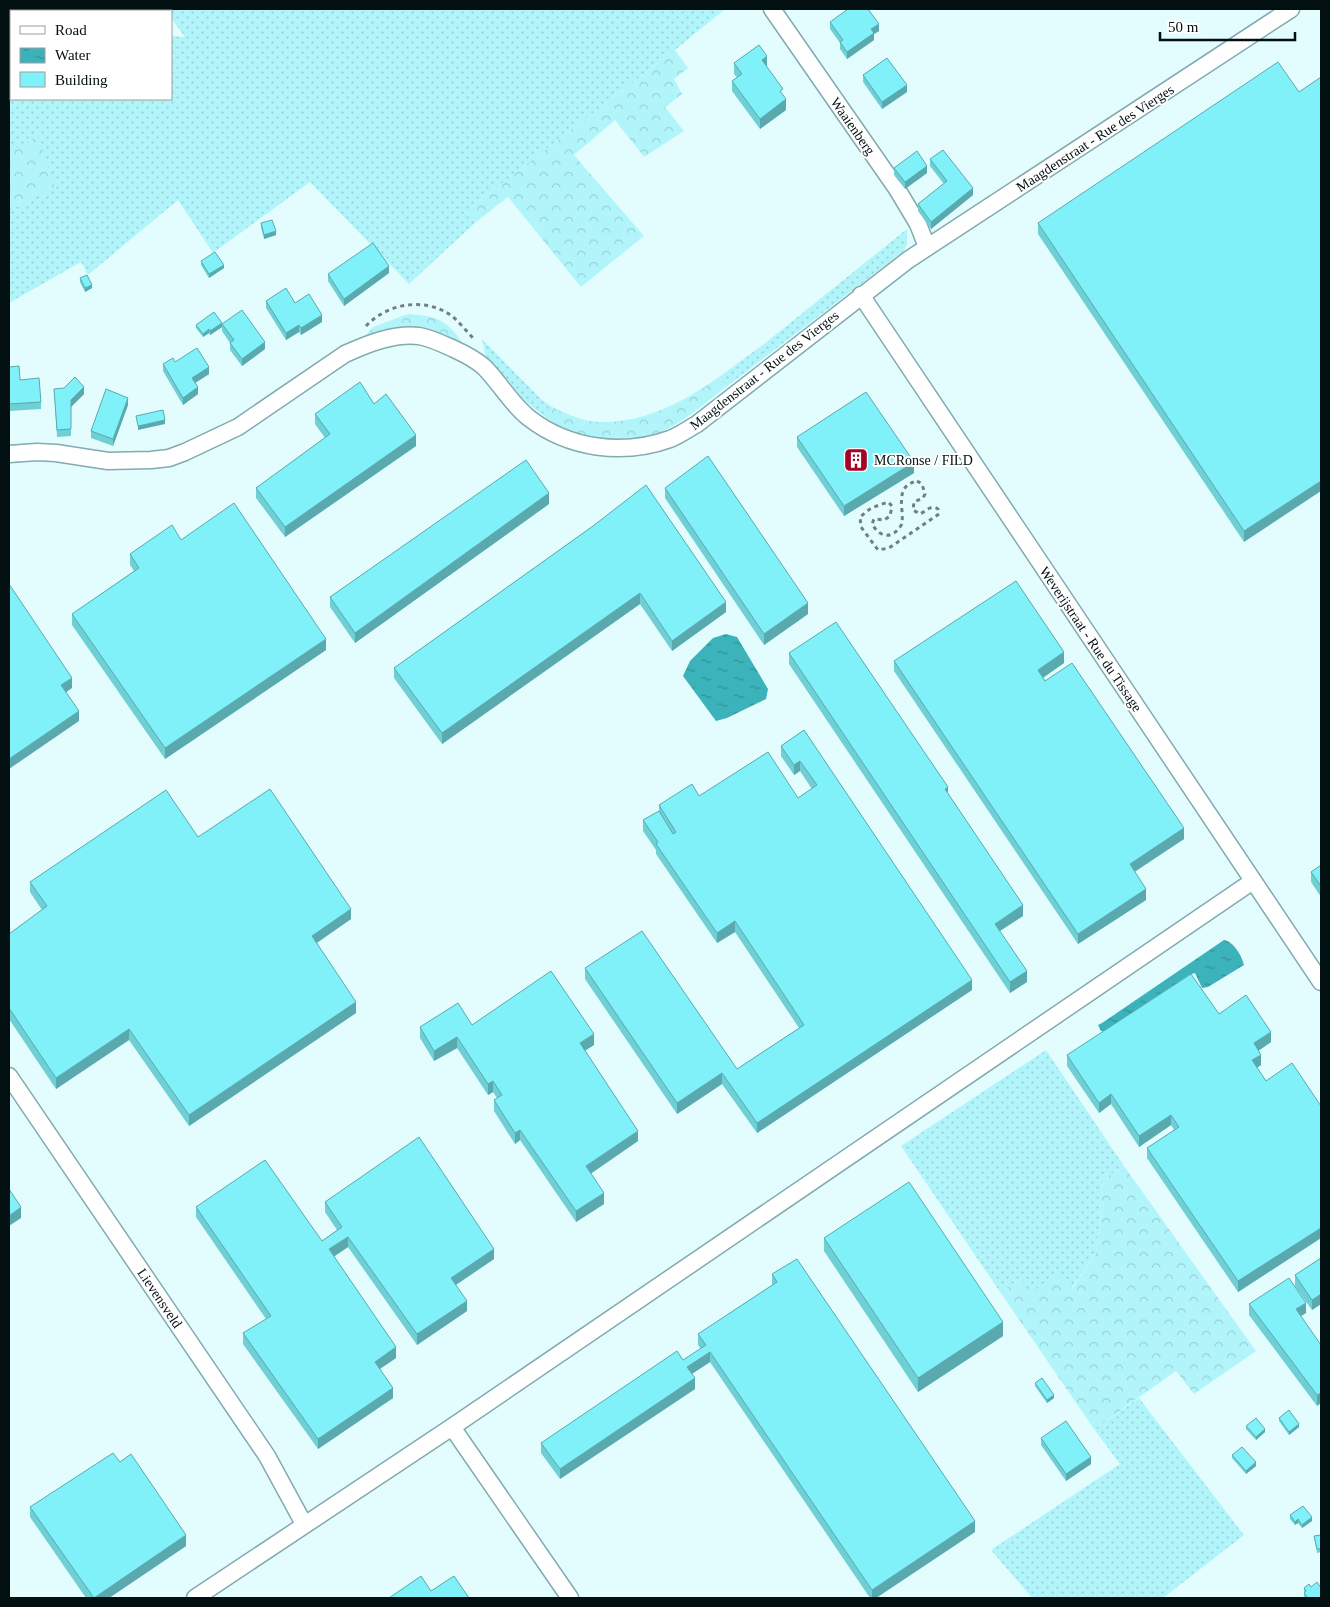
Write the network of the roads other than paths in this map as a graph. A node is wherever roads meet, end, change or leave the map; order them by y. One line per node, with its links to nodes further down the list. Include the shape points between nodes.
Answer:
1 (772, 9): 3 (street, Waaienberg, via 903,198 918,224)
2 (1291, 9): 3 (street, Maagdenstraat - Rue des Vierges)
3 (926, 247): 4 (street, Maagdenstraat - Rue des Vierges)
4 (861, 295): 5 (street, Maagdenstraat - Rue des Vierges, via 697,424 672,438 626,449 591,446 559,435 529,418 476,361 444,344 408,335 351,351 238,427 169,458 108,461 56,453); 6 (street, Weverijstraat - Rue du Tissage)
5 (9, 454)
6 (1253, 881): 7 (street, Weverijstraat - Rue du Tissage); 9 (street)
7 (1321, 982)
8 (9, 1076): 10 (street, Lievensveld, via 267,1456)
9 (452, 1427): 10 (street); 12 (street)
10 (304, 1524): 11 (street)
11 (195, 1598)
12 (570, 1598)

